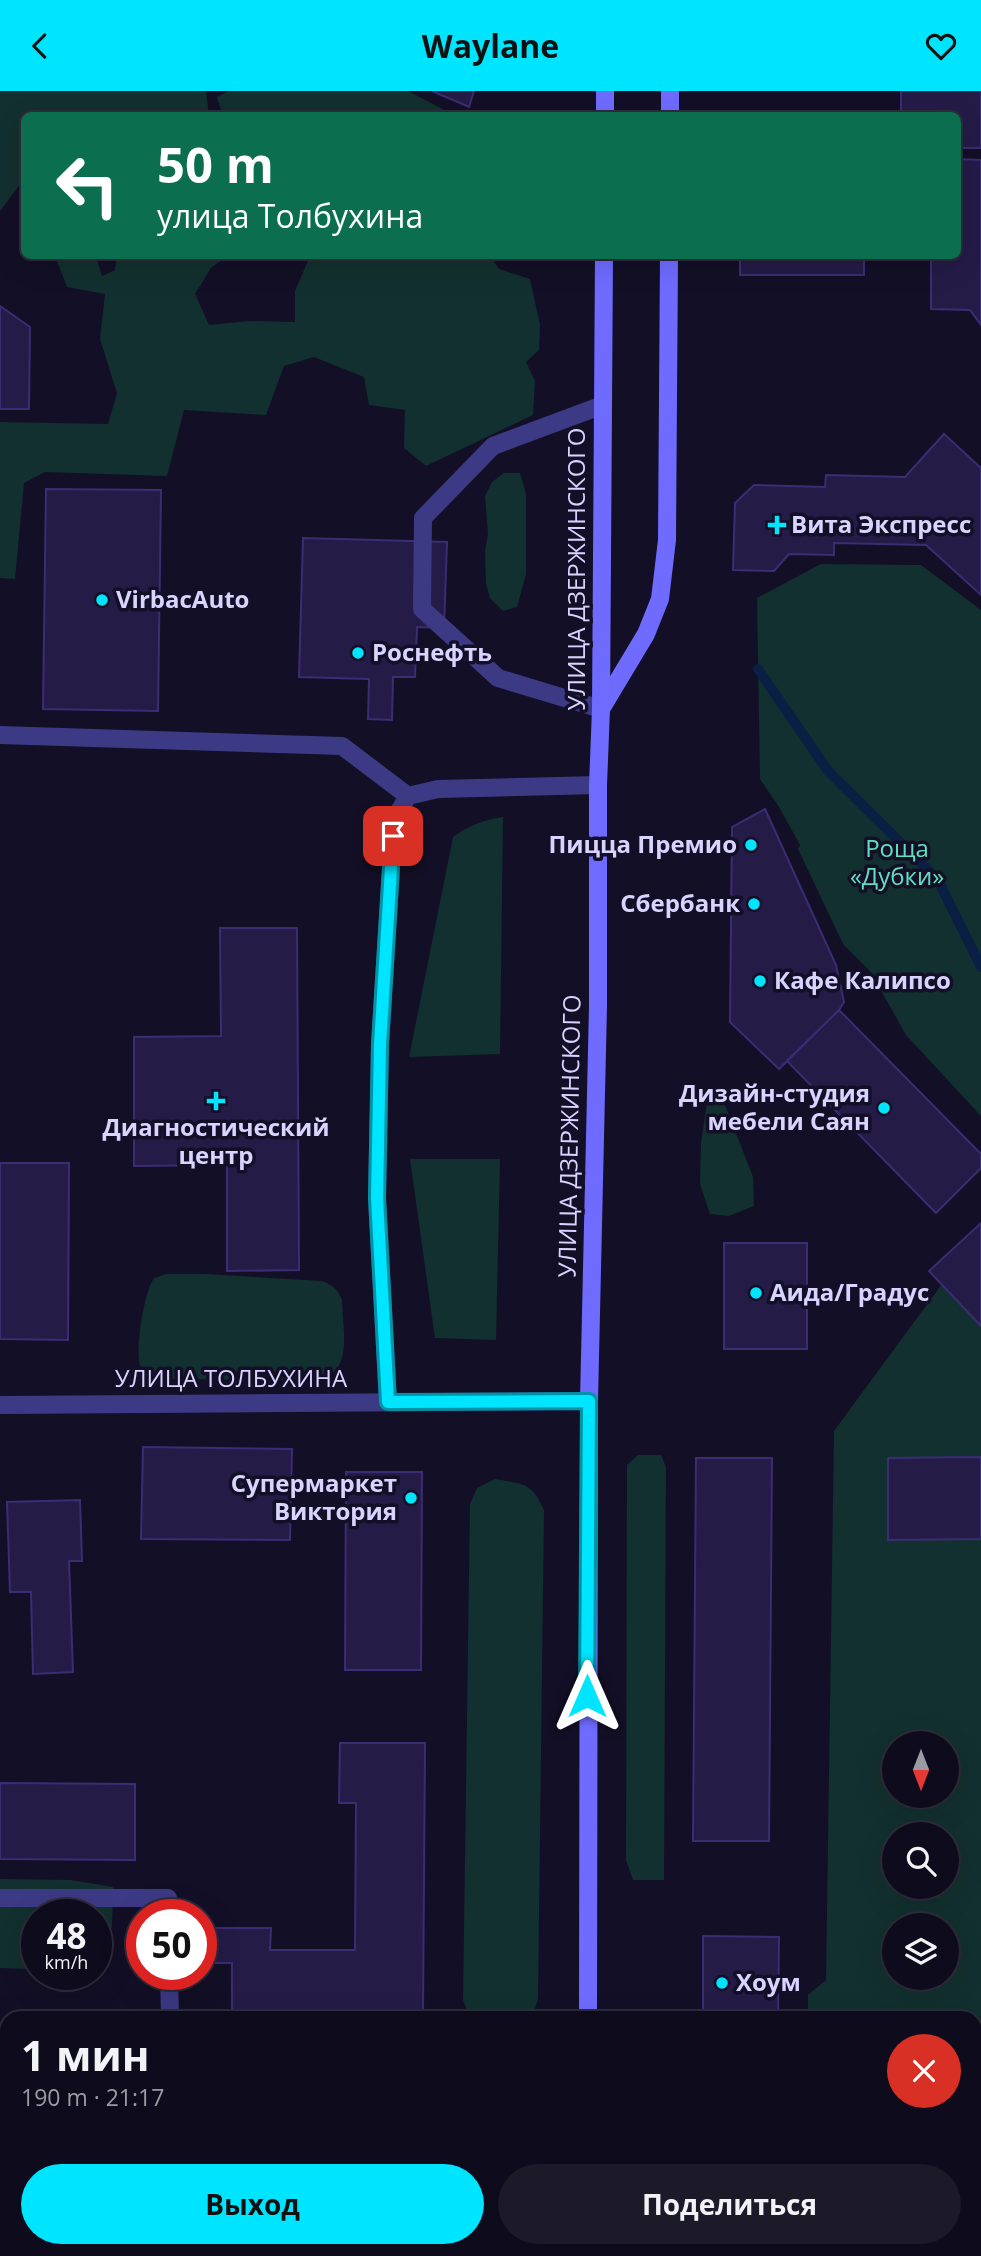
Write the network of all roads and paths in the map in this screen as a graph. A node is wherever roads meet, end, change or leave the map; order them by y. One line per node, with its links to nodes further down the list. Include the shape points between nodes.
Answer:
1 (606, 91): 3 (main road)
2 (670, 91): 4 (main road)
3 (605, 112)
4 (670, 112)
5 (604, 259): 7 (main road, УЛИЦА ДЗЕРЖИНСКОГО)
6 (670, 259): 8 (main road, via 667,540 660,599 646,634)
7 (603, 405): 8 (main road, УЛИЦА ДЗЕРЖИНСКОГО); 8 (street, via 492,446 422,518 422,609 498,678)
8 (601, 709): 10 (main road, УЛИЦА ДЗЕРЖИНСКОГО)
9 (0, 735): 11 (street, via 342,746)
10 (598, 785): 11 (street, via 438,789); 12 (main road, УЛИЦА ДЗЕРЖИНСКОГО)
11 (408, 796): 13 (street, via 393,836 380,1044 377,1198)
12 (589, 1401): 13 (street, УЛИЦА ТОЛБУХИНА); 19 (main road, УЛИЦА ДЗЕРЖИНСКОГО)
13 (388, 1402): 14 (street, УЛИЦА ТОЛБУХИНА)
14 (0, 1405)
15 (0, 1898): 16 (street)
16 (168, 1899)
17 (169, 1990): 18 (street)
18 (170, 2011)
19 (588, 2011)

